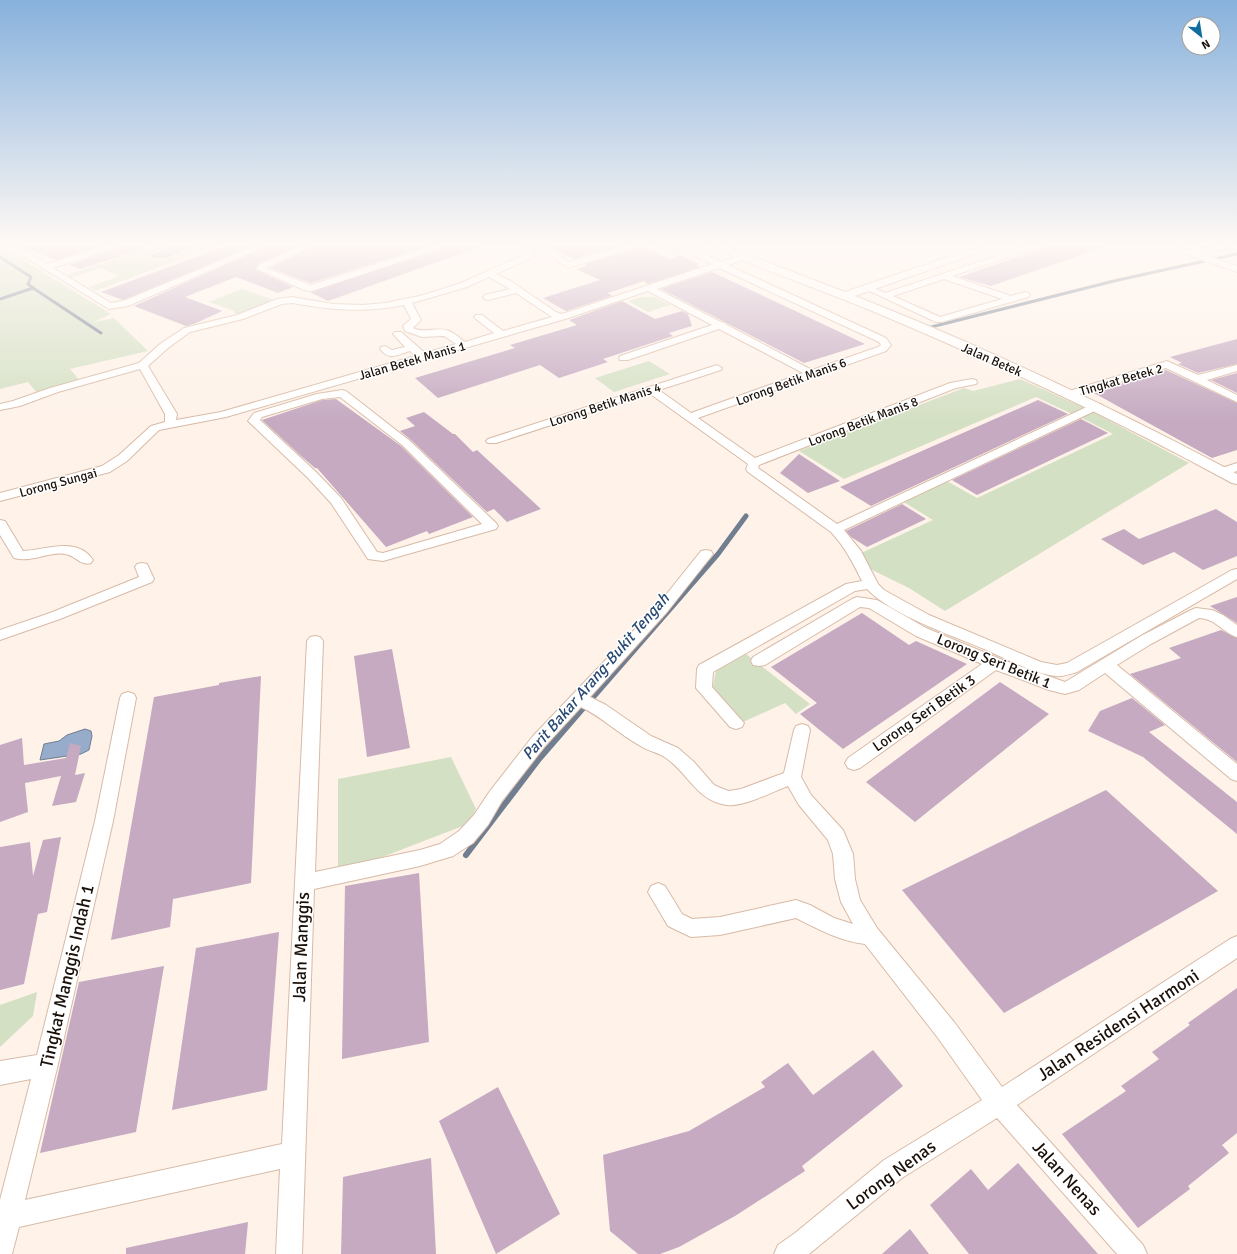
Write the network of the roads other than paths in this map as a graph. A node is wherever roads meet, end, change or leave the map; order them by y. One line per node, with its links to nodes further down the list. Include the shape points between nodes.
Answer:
1 (107, 305): 2 (street)
2 (121, 305)
3 (271, 305): 24 (street, via 240,317 187,330)
4 (313, 305): 5 (street, via 363,308)
5 (389, 305)
6 (408, 305): 19 (street, via 416,320 408,329 414,334 446,333)
7 (539, 305): 15 (street)
8 (599, 305): 15 (street, Jalan Betek Manis 1)
9 (682, 305): 16 (street)
10 (806, 305): 27 (street, Lorong Betik Manis 6, via 883,340 886,345 882,349)
11 (865, 305): 34 (street, Jalan Betek, via 984,354)
12 (904, 305): 13 (street, via 939,320)
13 (992, 305)
14 (478, 317): 18 (street)
15 (562, 317): 18 (street, Jalan Betek Manis 1)
16 (722, 325): 23 (street); 27 (street)
17 (398, 334): 20 (street)
18 (501, 334): 19 (street, Jalan Betek Manis 1)
19 (463, 345): 22 (street, Jalan Betek Manis 1)
20 (411, 348): 21 (street, via 390,354); 22 (street)
21 (386, 349)
22 (423, 357): 29 (street, Jalan Betek Manis 1)
23 (624, 358)
24 (143, 365): 37 (street); 39 (street, via 171,414)
25 (718, 368): 32 (street, Lorong Betik Manis 4)
26 (1237, 368): 28 (street)
27 (812, 374): 38 (street, Lorong Betik Manis 6)
28 (1197, 379): 34 (street, Tingkat Betek 2, via 1167,364); 35 (street, Tingkat Betek 2)
29 (340, 380): 31 (street, Jalan Betek Manis 1); 33 (street, via 346,387)
30 (972, 382): 41 (street, Lorong Betik Manis 8, via 954,385)
31 (319, 387): 33 (street, via 327,393); 39 (street, Jalan Betek Manis 1, via 222,414)
32 (650, 389): 38 (street); 40 (street, Lorong Betik Manis 4)
33 (342, 393): 33 (street, via 321,396 258,415 254,421 336,501 373,556 383,556 491,526 406,443)
34 (1070, 394): 36 (street, Jalan Betek)
35 (1237, 399)
36 (1097, 406): 43 (street, Jalan Betek); 47 (street)
37 (0, 407)
38 (690, 417): 41 (street)
39 (170, 424): 45 (street, Lorong Sungai, via 155,428 123,458 106,469)
40 (492, 441)
41 (754, 463): 47 (street, via 752,468)
42 (1237, 468): 43 (street)
43 (1223, 472): 44 (street, Jalan Betek)
44 (1237, 480)
45 (0, 497)
46 (0, 524): 49 (street, via 19,555 65,549)
47 (836, 529): 52 (street, via 854,551)
48 (706, 554): 60 (street, via 662,609)
49 (86, 560)
50 (142, 567): 53 (street, via 147,579 55,616)
51 (1237, 573): 52 (street, via 1071,668 1057,671 1037,666 924,618 879,593)
52 (870, 584): 61 (street, via 851,588 705,669 704,688)
53 (2, 632)
54 (1237, 632): 58 (street, Lorong Seri Betik 1, via 1207,613 1196,613)
55 (315, 640): 66 (street, Jalan Manggis)
56 (759, 661): 57 (street, Lorong Seri Betik 1, via 857,602 872,604 922,632)
57 (994, 663): 58 (street, Lorong Seri Betik 1, via 1065,688 1073,686); 63 (street, Lorong Seri Betik 3)
58 (1106, 665): 64 (street)
59 (128, 698): 70 (street, Tingkat Manggis Indah 1, via 104,821)
60 (581, 699): 65 (street, via 600,709 645,741 672,753 708,790 719,796 742,796); 66 (street, via 539,741 466,837 446,850 420,858)
61 (736, 723)
62 (802, 730): 65 (street)
63 (854, 763)
64 (1237, 774)
65 (792, 777): 68 (street, Jalan Nenas, via 805,800 836,836 843,854 845,879 851,902)
66 (304, 884): 73 (street, Jalan Manggis)
67 (658, 892): 68 (street, via 675,920 691,928 720,926 796,909 807,912 821,922 858,935)
68 (870, 935): 72 (street, Jalan Nenas, via 946,1030)
69 (1237, 946): 72 (street, Jalan Residensi Harmoni)
70 (47, 1064): 71 (street); 74 (street, Tingkat Manggis Indah 1)
71 (0, 1074)
72 (999, 1102): 77 (street, Lorong Nenas, via 893,1169); 78 (street, Jalan Nenas)
73 (292, 1154): 74 (street); 76 (street, Jalan Manggis)
74 (9, 1216): 75 (street, Tingkat Manggis Indah 1)
75 (0, 1252)
76 (289, 1254)
77 (787, 1254)
78 (1134, 1254)

